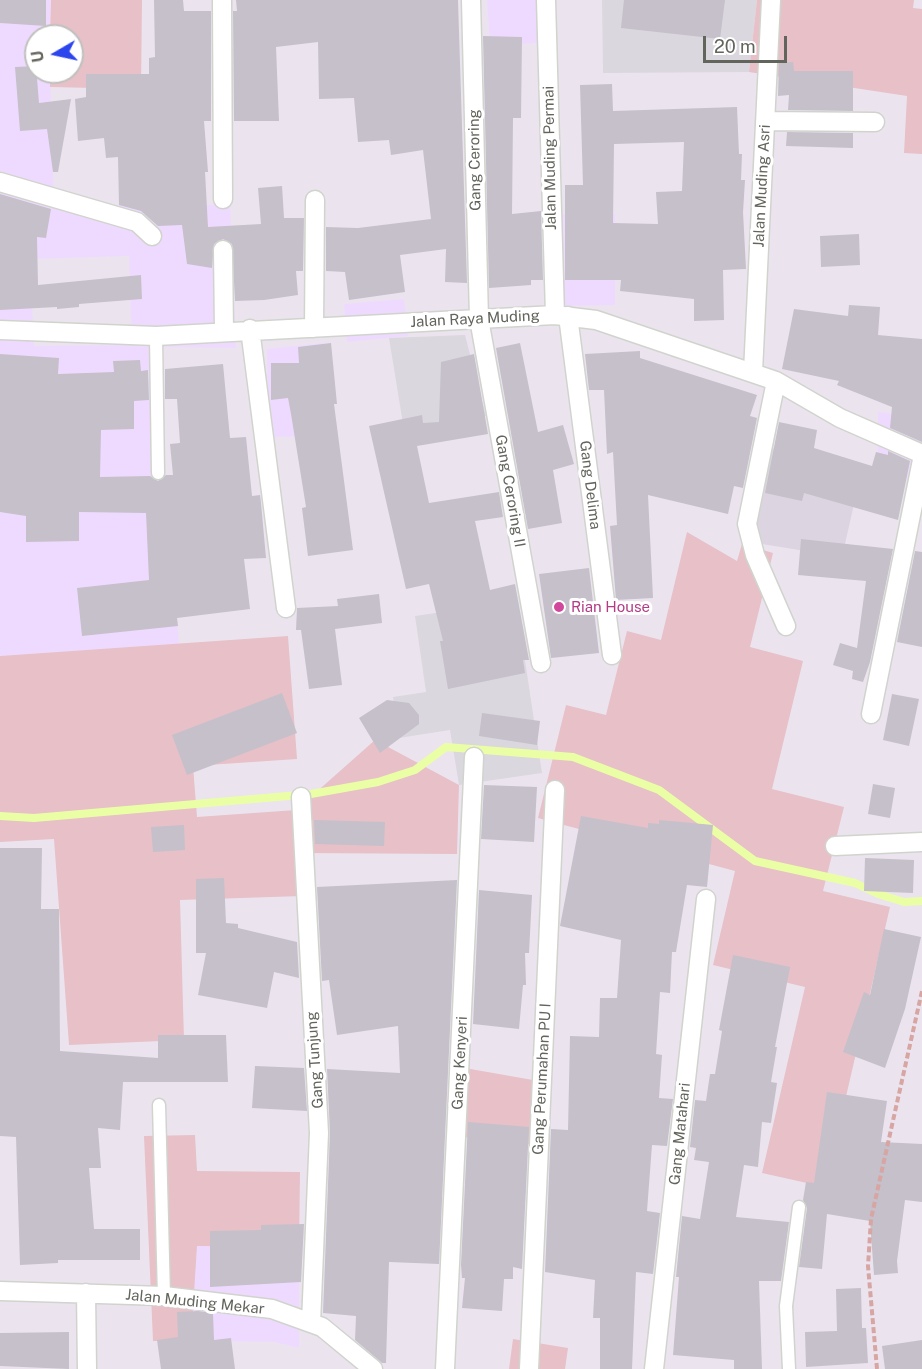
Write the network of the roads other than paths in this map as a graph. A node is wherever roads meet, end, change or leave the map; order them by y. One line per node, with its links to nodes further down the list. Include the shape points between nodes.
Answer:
1 (222, 0): 8 (street)
2 (471, 0): 13 (street, Gang Ceroring)
3 (546, 0): 12 (street, Jalan Muding Permai)
4 (771, 0): 5 (street, Jalan Muding Asri)
5 (765, 121): 6 (street); 19 (street, Jalan Muding Asri)
6 (875, 122)
7 (0, 182): 10 (street, via 137,222)
8 (223, 199)
9 (315, 200): 14 (street)
10 (152, 236)
11 (224, 250): 17 (street)
12 (561, 316): 13 (street, Jalan Raya Muding); 19 (street, Jalan Raya Muding, via 628,329); 26 (street, Gang Delima)
13 (479, 319): 14 (street, Jalan Raya Muding); 27 (street, Gang Ceroring II)
14 (314, 328): 15 (street, Jalan Raya Muding)
15 (250, 329): 17 (street, Jalan Raya Muding); 24 (street)
16 (0, 330): 18 (street, Jalan Raya Muding)
17 (224, 332): 18 (street, Jalan Raya Muding)
18 (156, 336): 23 (lane)
19 (753, 372): 20 (street, Jalan Raya Muding)
20 (776, 381): 21 (street, Jalan Raya Muding, via 840,418); 25 (street, via 747,525 754,555)
21 (922, 454)
22 (922, 460): 28 (street)
23 (158, 473)
24 (286, 608)
25 (786, 626)
26 (612, 655)
27 (541, 663)
28 (871, 714)
29 (474, 757): 43 (street, Gang Kenyeri)
30 (555, 790): 44 (street, Gang Perumahan PU I)
31 (301, 797): 40 (street, Gang Tunjung, via 319,1133)
32 (922, 842): 33 (street)
33 (835, 846)
34 (706, 899): 45 (street, Gang Matahari)
35 (159, 1105): 39 (lane)
36 (799, 1207): 46 (lane, via 786,1306)
37 (0, 1291): 38 (street, Jalan Muding Mekar)
38 (86, 1293): 39 (street, Jalan Muding Mekar); 41 (street)
39 (164, 1296): 40 (street, Jalan Muding Mekar, via 272,1309)
40 (311, 1323): 42 (street, Jalan Muding Mekar, via 322,1327)
41 (87, 1369)
42 (373, 1369)
43 (445, 1369)
44 (529, 1369)
45 (654, 1369)
46 (789, 1369)

